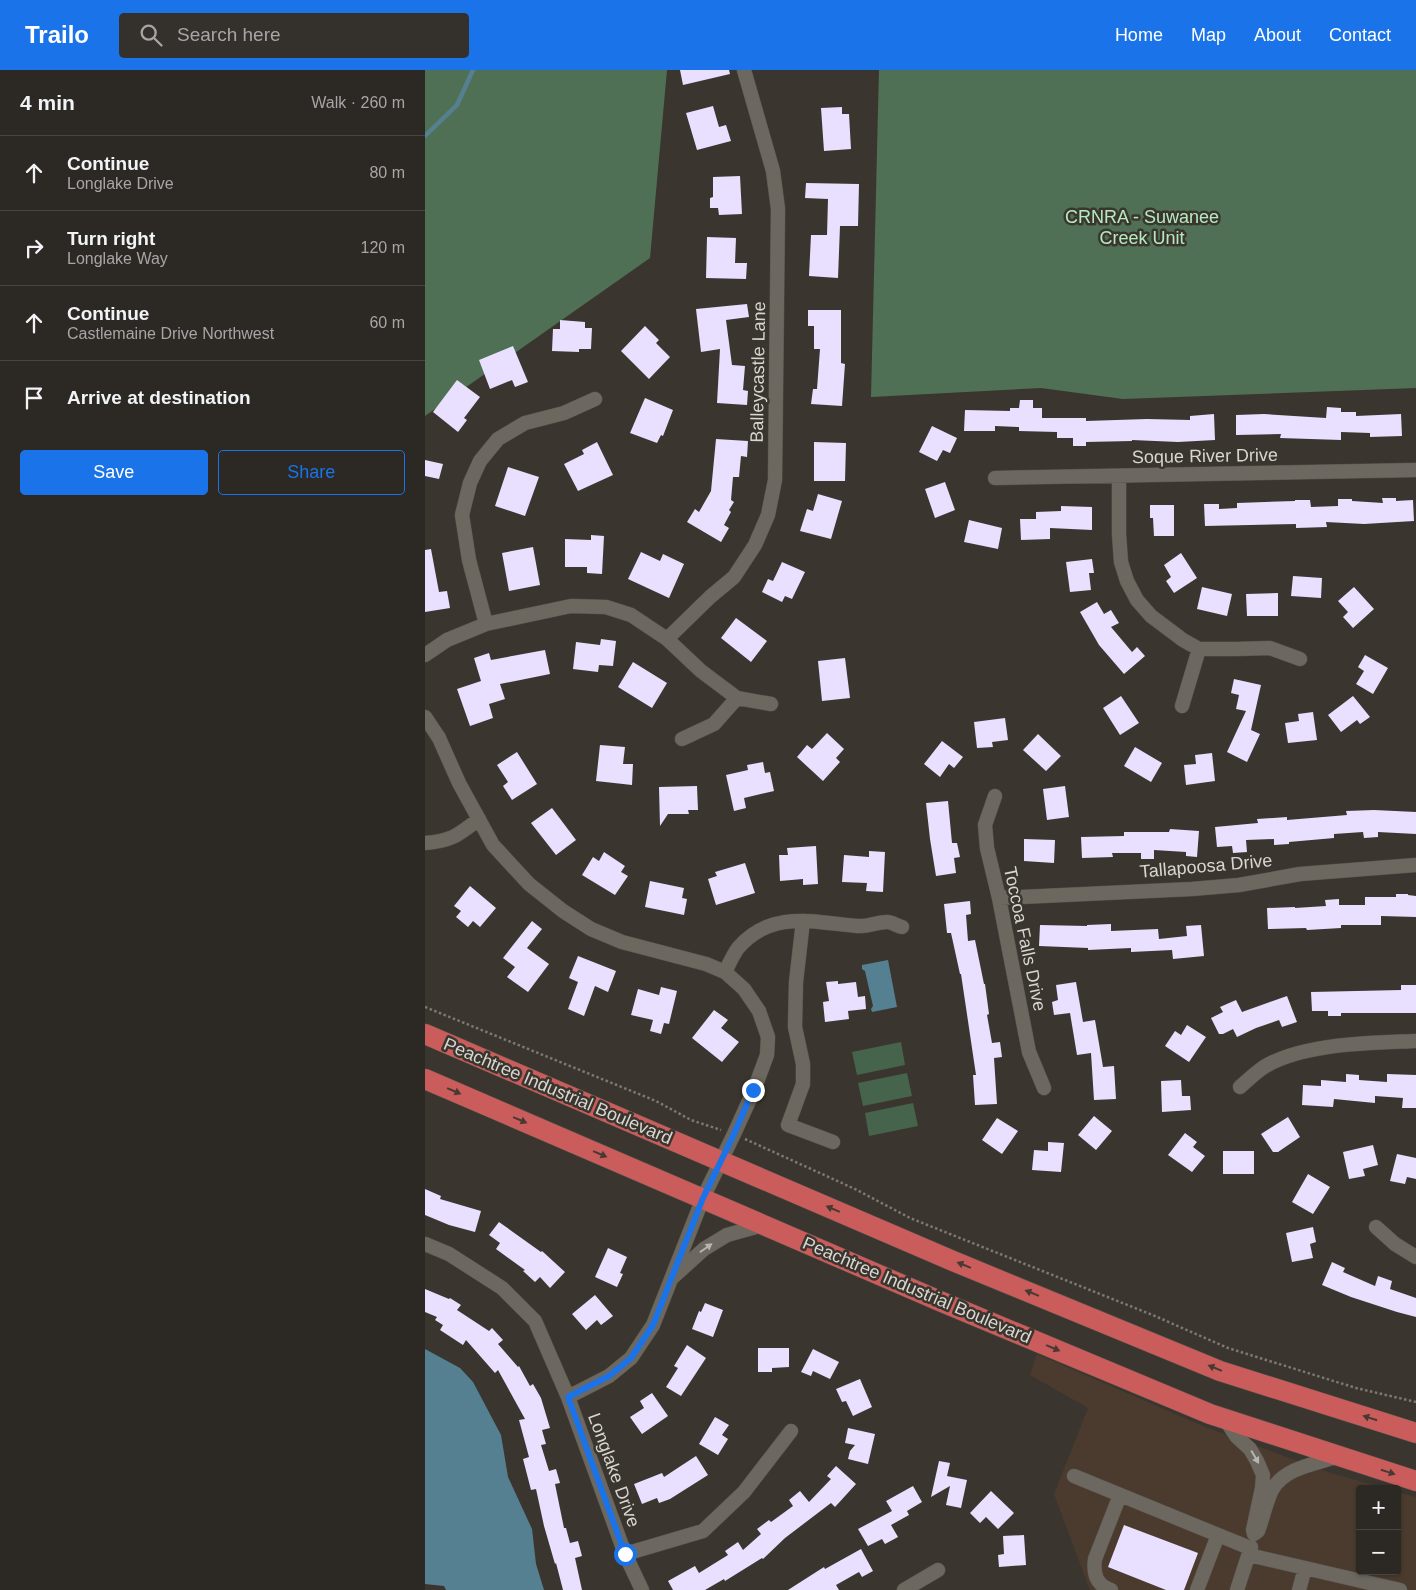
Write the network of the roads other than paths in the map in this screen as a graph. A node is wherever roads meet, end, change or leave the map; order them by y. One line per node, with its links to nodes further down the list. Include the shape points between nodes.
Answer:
1 (744, 70): 7 (street, Balleycastle Lane, via 773,171 778,210 775,480 768,516 755,546 734,577)
2 (595, 399): 6 (street, via 564,413 525,423 498,439 480,460 469,484 462,515 469,560)
3 (1416, 470): 4 (street, Soque River Drive)
4 (1119, 476): 5 (street, Soque River Drive); 8 (street, via 1121,562 1127,581 1151,616)
5 (995, 478)
6 (486, 624): 7 (street, via 571,606 605,607 631,615); 9 (street, via 447,640)
7 (667, 639): 11 (street, via 701,671)
8 (1199, 649): 10 (street, via 1270,648); 13 (street)
9 (425, 655)
10 (1301, 658)
11 (737, 698): 12 (street); 15 (street, via 714,724)
12 (771, 704)
13 (1182, 706)
14 (425, 717): 17 (street, via 439,738)
15 (682, 739)
16 (995, 796): 20 (street, Toccoa Falls Drive, via 985,825)
17 (479, 819): 18 (street, via 457,836); 23 (street, via 493,846 529,884 591,929 622,942)
18 (425, 843)
19 (1416, 865): 20 (street, Tallapoosa Drive, via 1300,874 1192,890)
20 (999, 898): 28 (street, Toccoa Falls Drive, via 1029,1052)
21 (803, 921): 22 (street, via 865,927 888,922); 23 (street, via 770,925 752,934 737,950); 29 (street, via 795,1026 803,1064 803,1084 788,1125)
22 (902, 927)
23 (725, 972): 30 (street, via 744,988 759,1011 769,1037 767,1055)
24 (425, 1034): 30 (highway, Peachtree Industrial Boulevard)
25 (1416, 1042): 27 (street, via 1324,1047 1293,1054 1265,1067)
26 (425, 1079): 31 (highway, Peachtree Industrial Boulevard, one-way to 31)
27 (1240, 1087)
28 (1043, 1088)
29 (833, 1142)
30 (721, 1161): 31 (street); 40 (highway, Peachtree Industrial Boulevard, one-way to 30, via 1220,1371)
31 (703, 1198): 32 (highway, Peachtree Industrial Boulevard); 36 (street)
32 (763, 1225): 36 (street, one-way to 32, via 704,1249 727,1235); 38 (highway, Peachtree Industrial Boulevard, one-way to 38)
33 (1376, 1227): 35 (street, via 1395,1244)
34 (425, 1244): 37 (street, Longlake Drive, via 449,1254 502,1288 535,1321)
35 (1416, 1256)
36 (670, 1280): 37 (street, via 653,1325 631,1358 609,1376)
37 (568, 1397): 47 (street, Longlake Drive)
38 (1225, 1419): 41 (highway, Peachtree Industrial Boulevard); 46 (street, one-way to 46, via 1250,1449 1263,1475)
39 (791, 1430): 47 (street, via 744,1492 703,1532)
40 (1416, 1433)
41 (1339, 1456): 43 (highway, Peachtree Industrial Boulevard, one-way to 43); 46 (street, via 1300,1467 1286,1475 1272,1490)
42 (1074, 1476): 44 (street)
43 (1416, 1481)
44 (1120, 1494): 45 (street); 52 (street, via 1093,1570 1096,1579)
45 (1218, 1535): 46 (street); 53 (street)
46 (1251, 1546): 48 (street); 54 (street)
47 (625, 1554): 50 (street, Longlake Drive)
48 (1305, 1568): 55 (street); 56 (street)
49 (938, 1570): 51 (street)
50 (641, 1590)
51 (905, 1590)
52 (1111, 1590)
53 (1197, 1590)
54 (1237, 1590)
55 (1299, 1590)
56 (1400, 1590)

